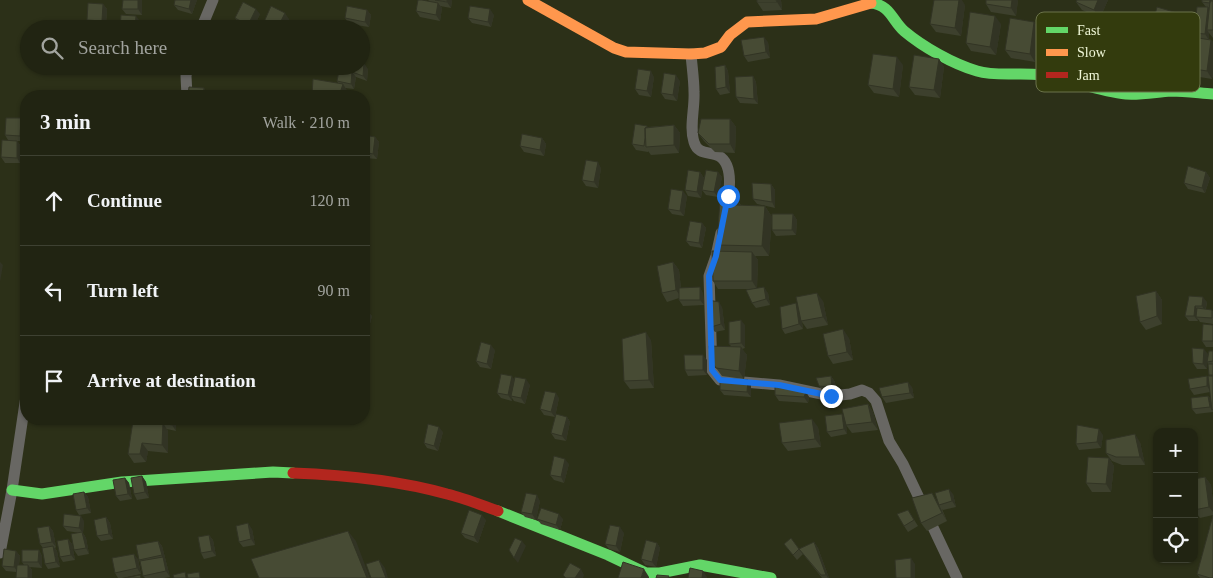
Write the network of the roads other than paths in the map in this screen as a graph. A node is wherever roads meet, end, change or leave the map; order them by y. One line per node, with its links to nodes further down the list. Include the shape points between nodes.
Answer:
1 (214, 0): 4 (street)
2 (528, 0): 5 (street, via 626,52)
3 (878, 2): 5 (street, via 816,19 747,22 721,47); 7 (street, via 903,30 953,61 978,71)
4 (205, 20)
5 (691, 54): 17 (street, via 694,142 697,149 706,154 720,156 727,165 730,182 709,276 712,370 720,380 779,385 831,396 862,390 869,393 876,401 889,441)
6 (186, 75): 8 (street)
7 (1036, 75)
8 (187, 90)
9 (1112, 92): 10 (street)
10 (1163, 92)
11 (1186, 92): 12 (street)
12 (1213, 94)
13 (22, 425): 14 (street)
14 (12, 490): 15 (street); 16 (street, via 42,494 122,482 274,472 335,475 404,484 448,494 506,514 646,573 700,565)
15 (0, 553)
16 (771, 578)
17 (956, 578)

